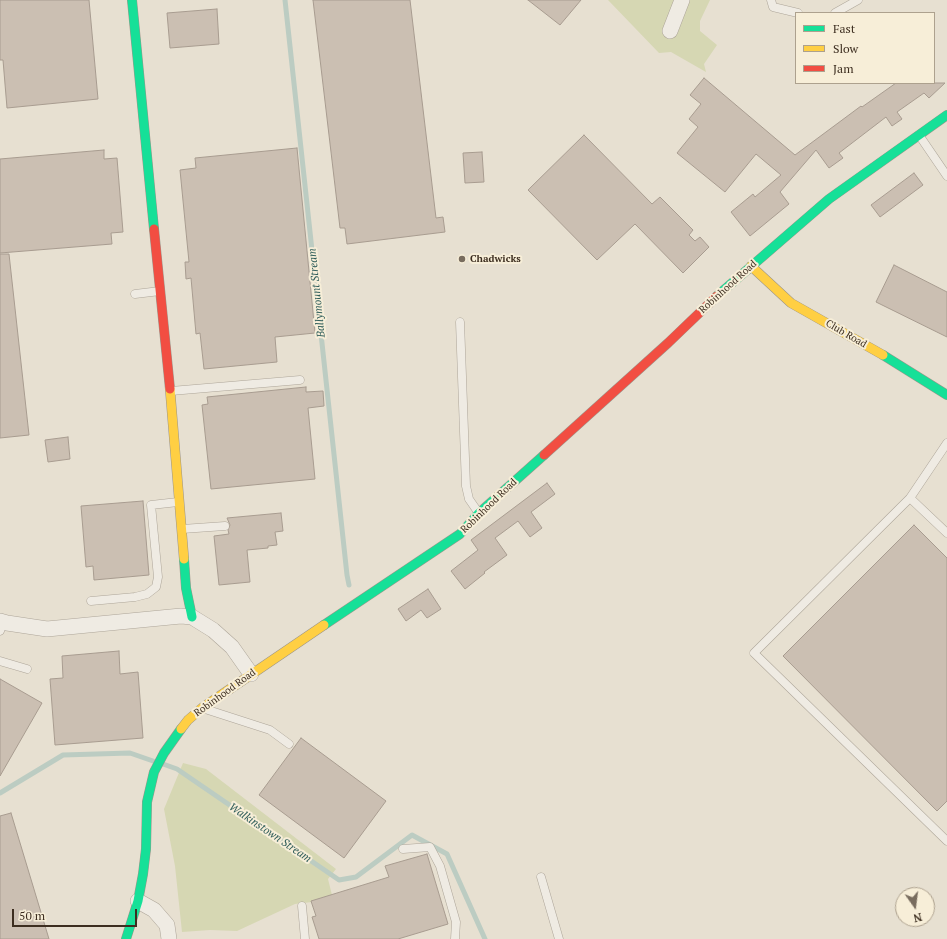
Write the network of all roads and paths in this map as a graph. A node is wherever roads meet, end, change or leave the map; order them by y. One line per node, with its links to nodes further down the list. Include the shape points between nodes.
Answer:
1 (132, 0): 12 (street)
2 (682, 0): 7 (street)
3 (771, 0): 5 (lane, via 773,7)
4 (858, 0): 6 (lane)
5 (795, 12)
6 (837, 12)
7 (670, 31)
8 (947, 115): 9 (street, Robinhood Road)
9 (918, 134): 10 (lane); 11 (street, Robinhood Road, via 828,199)
10 (947, 176)
11 (751, 266): 17 (street, Club Road, via 791,303 894,361); 21 (street, Robinhood Road)
12 (160, 291): 13 (lane); 16 (street)
13 (135, 294)
14 (460, 322): 21 (lane, via 466,486 469,499)
15 (300, 380): 16 (lane)
16 (170, 392): 20 (street)
17 (947, 395)
18 (947, 443): 19 (lane)
19 (910, 498): 24 (lane); 33 (lane, via 754,653)
20 (179, 502): 23 (street); 25 (lane, via 151,505 158,578 156,587 147,594 135,598)
21 (479, 513): 30 (street, Robinhood Road, via 460,534)
22 (225, 526): 23 (lane)
23 (182, 529): 26 (street, via 186,588)
24 (947, 533)
25 (91, 601)
26 (192, 618): 27 (street, via 181,616 47,629); 30 (street, via 213,630 232,647)
27 (1, 624)
28 (0, 661): 29 (lane)
29 (27, 669)
30 (251, 674): 31 (street, Robinhood Road)
31 (202, 708): 32 (lane, via 270,730); 36 (street, Robinhood Road, via 178,732 154,772 147,802 146,849)
32 (289, 744)
33 (947, 841)
34 (403, 849): 41 (lane, via 430,847 440,866 456,922)
35 (541, 877): 42 (lane)
36 (138, 901): 38 (street, Robinhood Road); 39 (street, via 154,910 167,925)
37 (302, 906): 40 (lane)
38 (126, 939)
39 (169, 939)
40 (305, 939)
41 (455, 939)
42 (560, 939)

